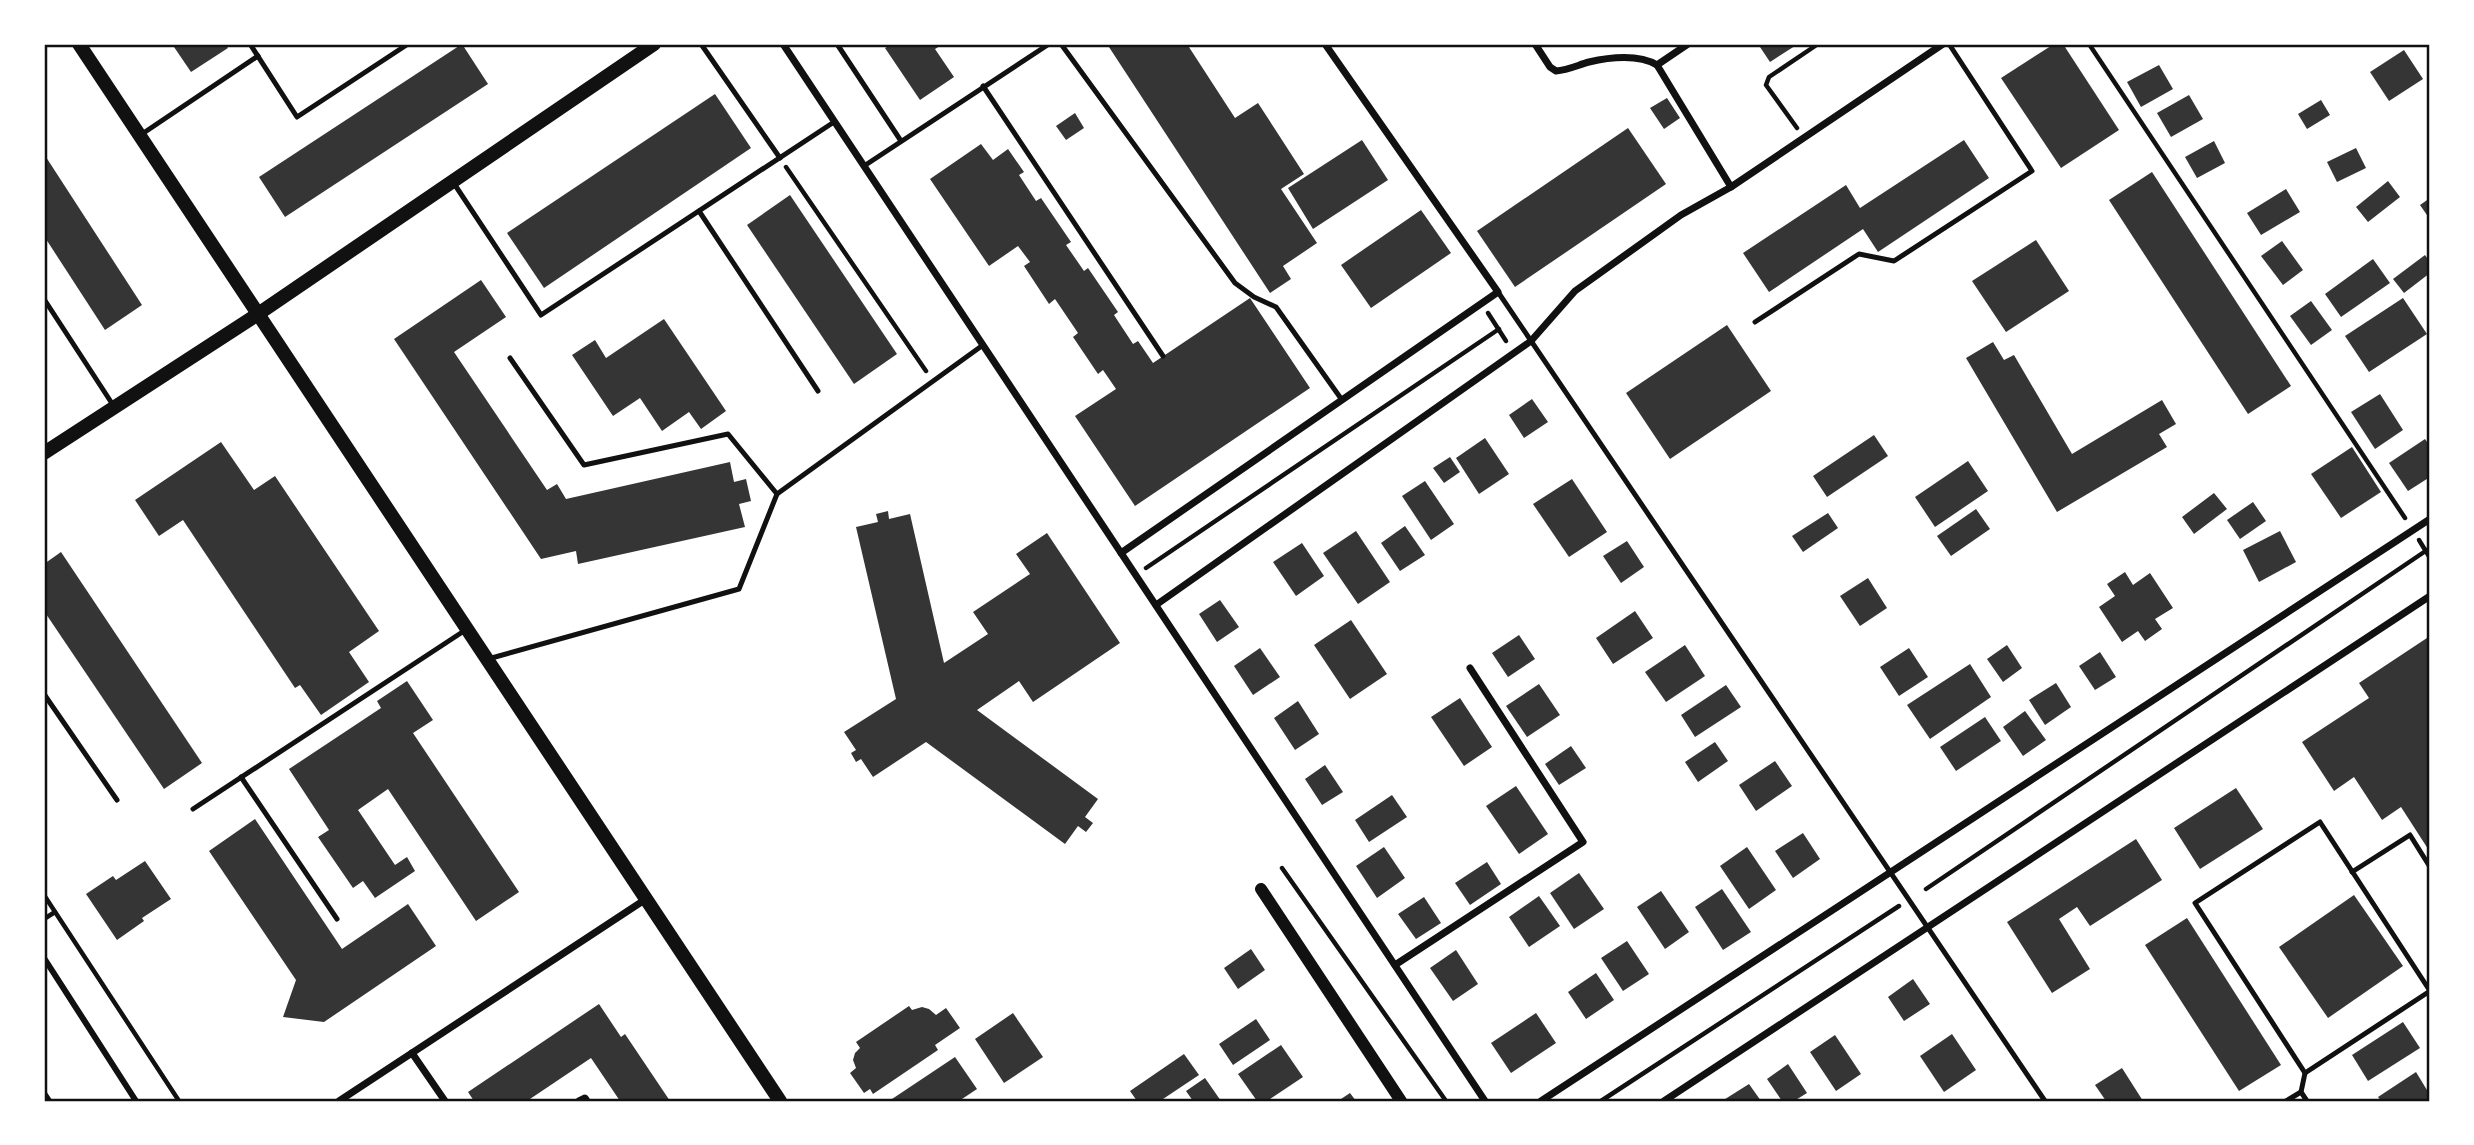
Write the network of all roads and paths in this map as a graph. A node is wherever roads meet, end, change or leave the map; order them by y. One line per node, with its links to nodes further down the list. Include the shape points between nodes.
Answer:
1 (79, 44): 21 (main road)
2 (250, 44): 17 (lane)
3 (408, 44): 17 (lane, via 297,117)
4 (654, 44): 26 (main road)
5 (701, 44): 24 (lane)
6 (783, 44): 20 (street)
7 (837, 44): 23 (lane)
8 (1049, 44): 19 (lane)
9 (1060, 44): 42 (lane, via 1235,283 1276,307)
10 (1535, 44): 18 (street, via 1556,71 1636,58)
11 (1688, 44): 18 (street)
12 (1818, 44): 22 (path, via 1769,77 1766,85)
13 (1943, 44): 22 (street)
14 (1949, 44): 33 (lane, via 2032,171 1894,261 1859,254)
15 (2089, 44): 47 (path)
16 (1329, 45): 29 (street)
17 (258, 56): 21 (lane)
18 (1657, 65): 27 (street)
19 (983, 86): 23 (lane); 38 (lane)
20 (834, 122): 24 (lane); 25 (street)
21 (139, 135): 32 (main road)
22 (1803, 138): 27 (street)
23 (901, 141): 25 (lane)
24 (780, 158): 28 (lane); 40 (path)
25 (864, 166): 36 (street)
26 (453, 181): 28 (lane, via 541,316); 32 (main road)
27 (1731, 187): 35 (street, via 1681,215 1575,291)
28 (699, 211): 41 (lane)
29 (1498, 292): 31 (street); 35 (lane)
30 (44, 299): 43 (lane)
31 (1482, 303): 34 (path); 42 (street)
32 (258, 314): 43 (main road); 54 (main road)
33 (1755, 322)
34 (1499, 329): 37 (path); 51 (path)
35 (1531, 341): 37 (street); 64 (lane)
36 (983, 345): 40 (lane); 49 (street)
37 (1514, 353): 53 (street)
38 (1163, 356)
39 (510, 358): 45 (lane, via 584,465 728,434)
40 (933, 382): 45 (lane)
41 (818, 391)
42 (1342, 400): 49 (street)
43 (115, 407): 44 (main road)
44 (44, 453)
45 (777, 494): 55 (lane, via 739,589)
46 (2430, 519): 47 (street)
47 (2413, 530): 48 (path); 64 (street)
48 (2428, 550): 50 (path); 66 (path)
49 (1121, 553): 51 (street)
50 (2430, 558)
51 (1136, 576): 53 (street)
52 (2430, 596): 73 (street)
53 (1156, 606): 75 (street)
54 (467, 629): 55 (main road); 58 (lane)
55 (488, 659): 68 (main road)
56 (1470, 668): 75 (street, via 1583,842)
57 (44, 694): 59 (lane)
58 (241, 778): 60 (lane); 72 (lane)
59 (117, 800)
60 (193, 809)
61 (2430, 866): 63 (lane, via 2410,835)
62 (1282, 868): 90 (path)
63 (2352, 872): 76 (lane); 78 (lane, via 2320,822 2195,904)
64 (1890, 873): 69 (lane); 92 (street)
65 (1261, 889): 89 (street)
66 (1926, 889)
67 (44, 895): 70 (path)
68 (646, 899): 77 (street); 88 (main road)
69 (1909, 900): 73 (lane); 93 (path)
70 (55, 912): 71 (path); 83 (path)
71 (44, 919)
72 (337, 919)
73 (1927, 928): 94 (street); 95 (lane)
74 (44, 958): 82 (street)
75 (1395, 965): 91 (street)
76 (2430, 991): 78 (lane)
77 (412, 1053): 84 (street); 85 (street)
78 (2305, 1073): 80 (lane)
79 (44, 1091): 81 (path)
80 (2301, 1092): 96 (lane); 97 (lane)
81 (50, 1101)
82 (136, 1101)
83 (179, 1101)
84 (339, 1101)
85 (444, 1101)
86 (579, 1101): 87 (street)
87 (587, 1101)
88 (780, 1101)
89 (1401, 1101)
90 (1447, 1101)
91 (1485, 1101)
92 (1541, 1101)
93 (1601, 1101)
94 (1664, 1101)
95 (2045, 1101)
96 (2286, 1101)
97 (2307, 1101)

